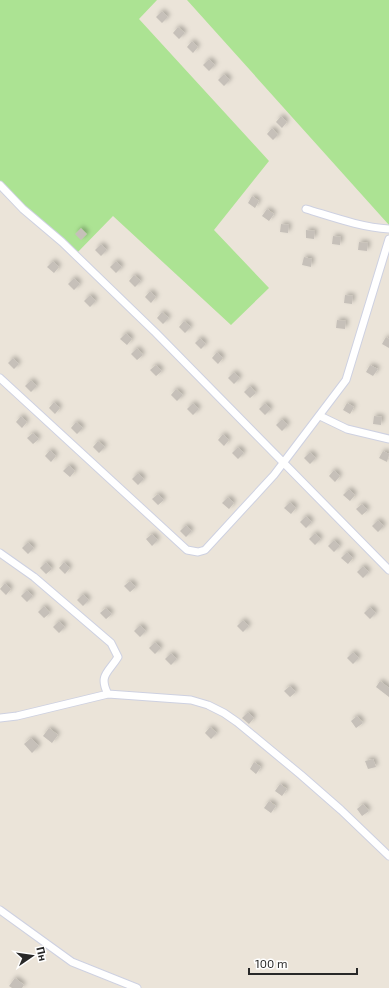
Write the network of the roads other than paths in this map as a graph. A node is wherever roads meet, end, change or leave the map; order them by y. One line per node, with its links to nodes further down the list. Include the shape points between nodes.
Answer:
1 (0, 185): 8 (street, via 156,333)
2 (306, 209): 3 (street, via 373,228)
3 (389, 229)
4 (389, 239): 6 (street, via 346,380)
5 (0, 378): 8 (street, via 187,550 205,550)
6 (320, 416): 7 (street, via 347,429); 8 (street)
7 (389, 440)
8 (283, 464): 10 (street)
9 (0, 553): 11 (street, via 34,577 111,644 118,657 104,674 104,685)
10 (389, 570)
11 (108, 694): 12 (street); 13 (street, via 191,700 224,713 326,797)
12 (0, 718)
13 (389, 856)
14 (0, 910): 15 (street, via 72,962)
15 (137, 988)

